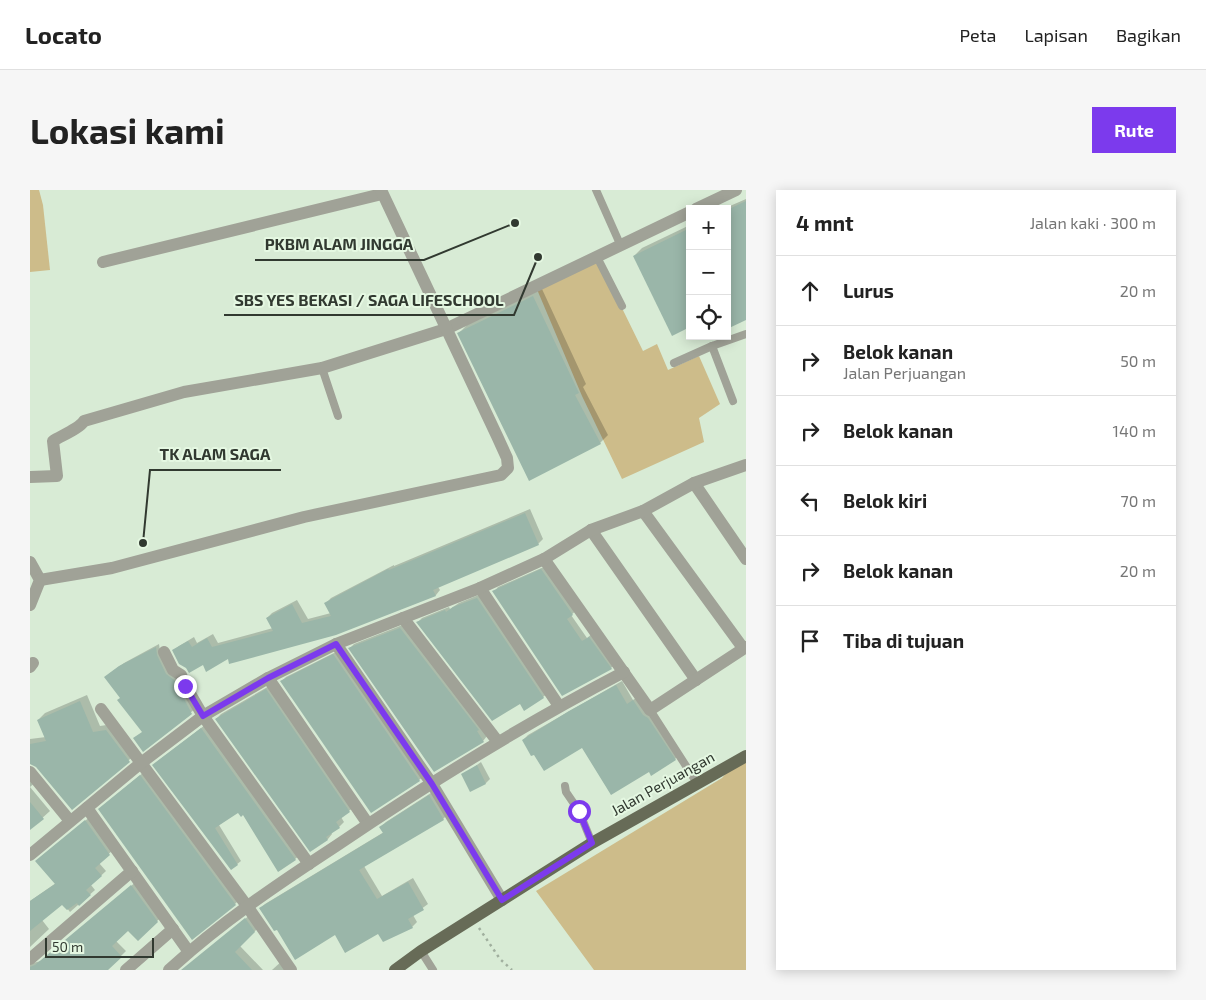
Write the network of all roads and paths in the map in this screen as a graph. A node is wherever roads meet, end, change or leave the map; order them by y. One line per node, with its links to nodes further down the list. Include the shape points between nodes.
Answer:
1 (596, 190): 6 (lane)
2 (736, 190): 4 (street)
3 (382, 192): 8 (street); 10 (street)
4 (704, 205)
5 (686, 214): 6 (street)
6 (620, 244): 7 (street)
7 (597, 257): 9 (lane); 10 (street)
8 (103, 262)
9 (622, 306)
10 (446, 329): 14 (street); 25 (street, via 507,458 508,468 501,475 304,517 112,568)
11 (746, 334): 12 (lane)
12 (712, 346): 13 (lane); 15 (lane)
13 (674, 363)
14 (322, 368): 16 (lane); 18 (street, via 184,392 84,421 81,426 53,441 57,476)
15 (733, 401)
16 (338, 416)
17 (746, 465): 19 (street)
18 (30, 476)
19 (694, 483): 20 (street); 23 (street)
20 (643, 511): 21 (street); 30 (street)
21 (591, 530): 22 (street); 34 (street)
22 (544, 559): 26 (street); 32 (street)
23 (746, 559)
24 (30, 562): 25 (street)
25 (40, 580): 27 (street)
26 (480, 588): 28 (street); 35 (street)
27 (30, 605)
28 (403, 618): 29 (street); 39 (street)
29 (336, 644): 33 (street); 44 (street)
30 (745, 648): 34 (street)
31 (164, 652): 38 (street, via 173,670 181,675)
32 (624, 672): 35 (street); 37 (street)
33 (268, 678): 38 (street); 48 (street)
34 (696, 680): 37 (street)
35 (559, 706): 39 (street)
36 (101, 709): 41 (street)
37 (650, 710): 43 (lane)
38 (203, 716): 41 (street); 51 (street)
39 (498, 742): 44 (street)
40 (746, 756): 43 (main road, Jalan Perjuangan)
41 (141, 763): 46 (street); 54 (street)
42 (30, 772): 47 (street)
43 (698, 783): 49 (main road, Jalan Perjuangan)
44 (432, 784): 48 (street); 53 (street)
45 (565, 786): 49 (lane)
46 (88, 808): 47 (street); 52 (street)
47 (70, 821): 50 (street)
48 (368, 824): 51 (street)
49 (592, 843): 53 (main road, Jalan Perjuangan)
50 (30, 855)
51 (309, 864): 54 (street)
52 (132, 871): 55 (street); 59 (street)
53 (502, 900): 57 (main road, Jalan Perjuangan)
54 (247, 906): 58 (street); 62 (street)
55 (173, 929): 58 (street); 60 (street)
56 (484, 935): 65 (path)
57 (421, 951): 63 (main road, Jalan Perjuangan); 64 (lane)
58 (189, 952): 61 (street)
59 (30, 959)
60 (126, 970)
61 (169, 970)
62 (291, 970)
63 (395, 970)
64 (433, 970)
65 (512, 970)

